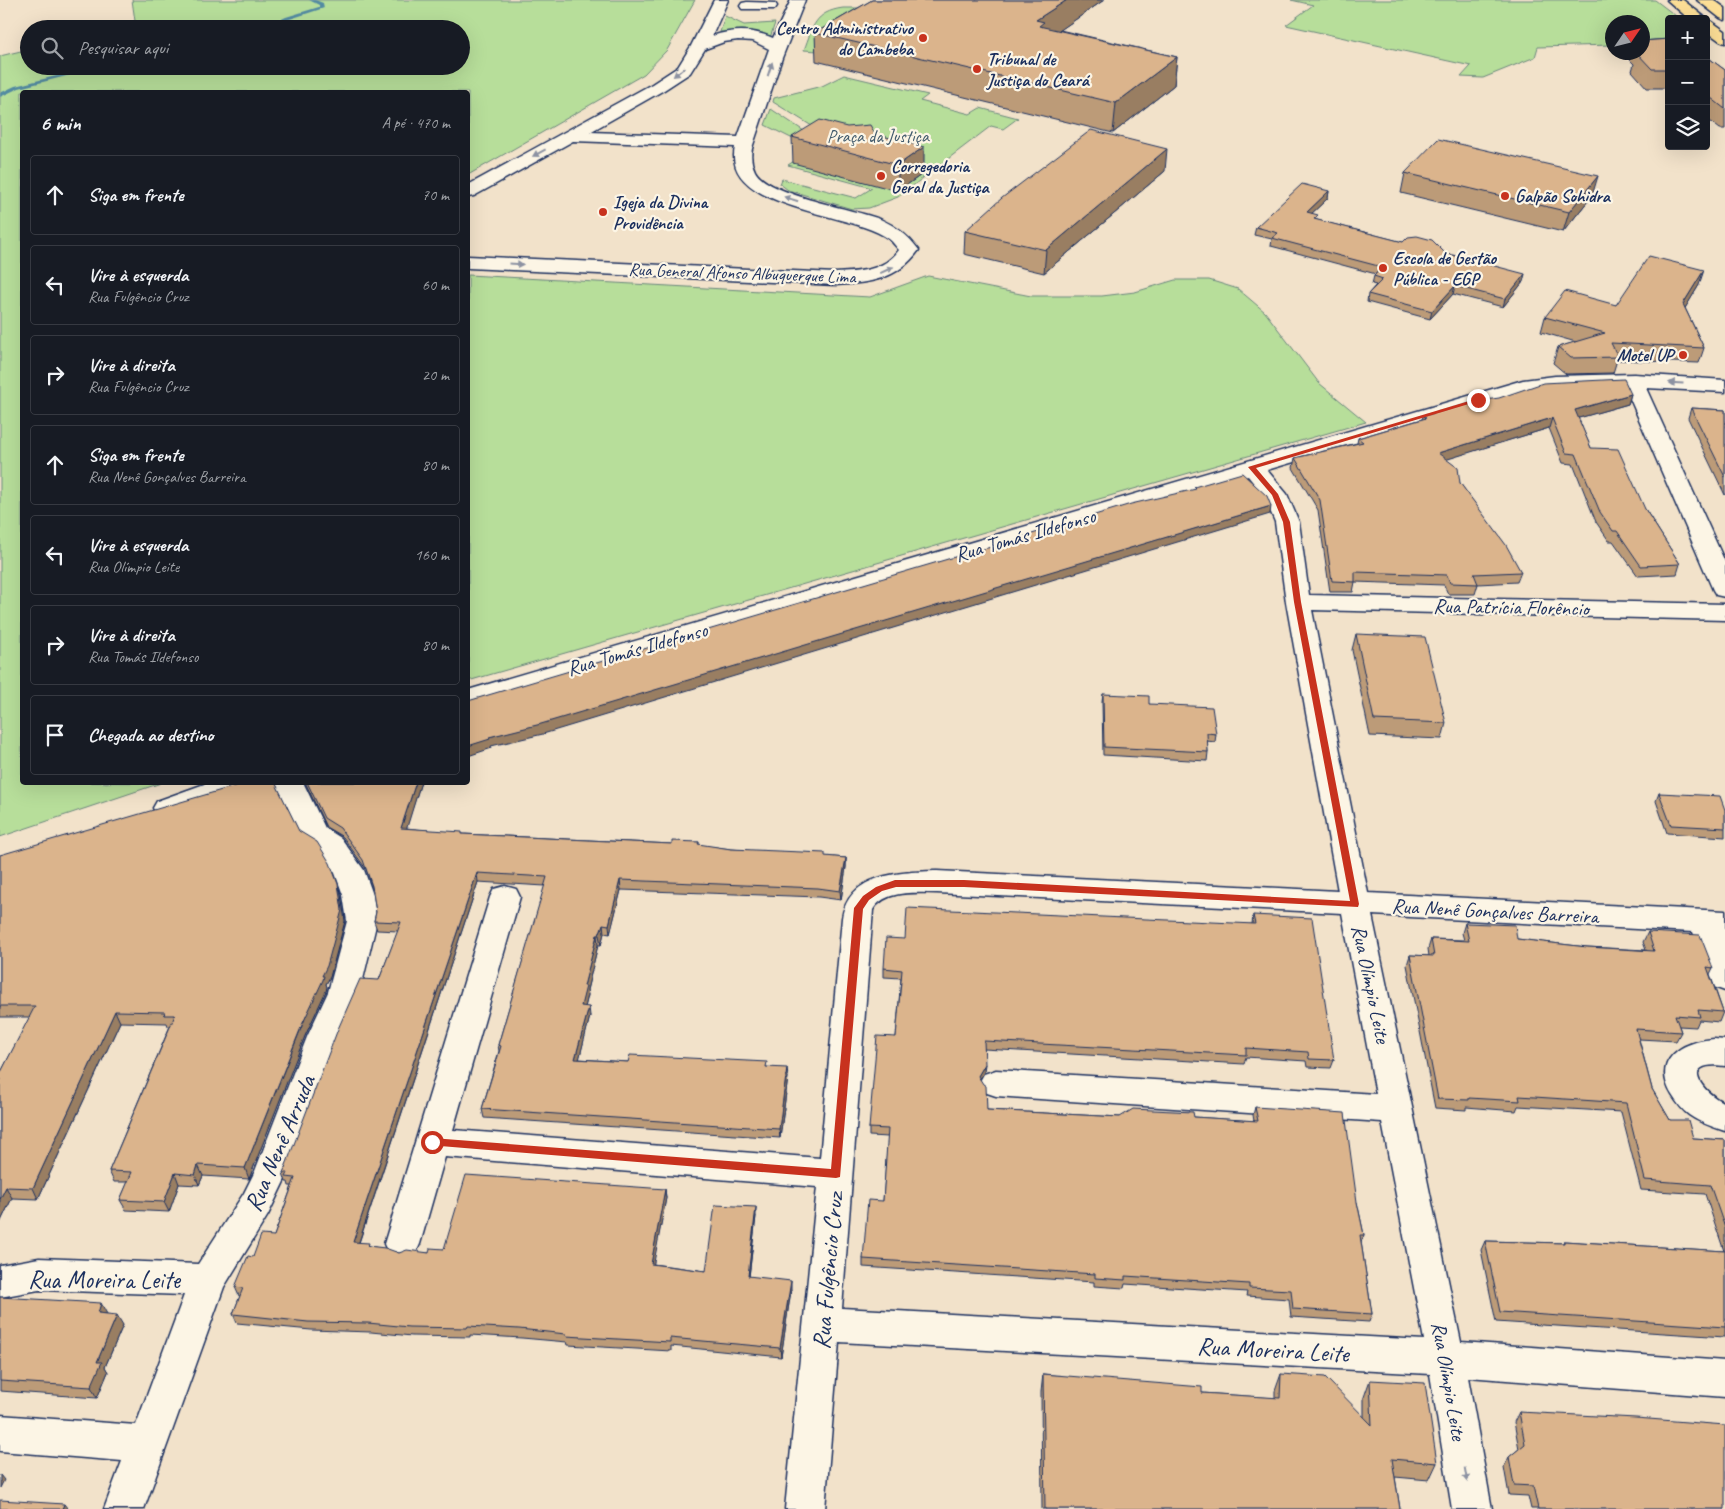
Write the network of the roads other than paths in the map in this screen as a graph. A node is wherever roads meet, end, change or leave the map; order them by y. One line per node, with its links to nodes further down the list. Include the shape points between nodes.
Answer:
1 (721, 0): 11 (street)
2 (1674, 0): 6 (main road)
3 (1704, 0): 7 (main road)
4 (781, 8): 5 (street); 12 (street, Rua General Afonso Albuquerque Lima)
5 (736, 9): 8 (street)
6 (1694, 15)
7 (1725, 15)
8 (753, 21)
9 (1710, 27): 10 (main road)
10 (1725, 38)
11 (699, 46): 12 (street, via 717,38 741,35 762,38); 13 (street, one-way to 13, via 684,70)
12 (777, 47): 14 (street, Rua General Afonso Albuquerque Lima, one-way to 12)
13 (571, 136): 14 (street); 15 (street, one-way to 15)
14 (746, 142): 16 (street, Rua General Afonso Albuquerque Lima, one-way to 14, via 834,279 877,274 903,260 908,250 896,234 866,221 766,190 750,179 742,157)
15 (470, 191)
16 (470, 262)
17 (1635, 386): 18 (street, Rua Tomás Ildefonso, one-way to 17); 19 (street, Rua Tomás Ildefonso, via 1671,398); 20 (street, Rua Tomás Ildefonso, via 1584,380 1530,385); 21 (street)
18 (1725, 386)
19 (1725, 401)
20 (1252, 467): 22 (street, Rua Olímpio Leite, via 1275,494 1287,522); 24 (street, Rua Tomás Ildefonso)
21 (1725, 590)
22 (1298, 602): 23 (street, Rua Patrícia Florêncio); 30 (street, Rua Olímpio Leite)
23 (1725, 612)
24 (470, 698)
25 (232, 785): 27 (street)
26 (290, 785): 40 (street, Rua Nenê Arruda, via 314,834 331,845 349,870 358,895 362,921 344,992 322,1037 272,1171 256,1204)
27 (143, 815)
28 (964, 884): 30 (street, Rua Nenê Gonçalves Barreira); 38 (street, Rua Fulgêncio Cruz, via 895,883 879,889 858,908)
29 (505, 897): 37 (street)
30 (1355, 904): 31 (street, Rua Nenê Gonçalves Barreira); 35 (street, Rua Olímpio Leite)
31 (1715, 921): 32 (street)
32 (1725, 979)
33 (1725, 1053): 36 (street, via 1704,1051 1694,1054 1680,1070 1688,1094 1713,1113)
34 (996, 1083): 35 (street)
35 (1397, 1109): 43 (street, Rua Olímpio Leite)
36 (1725, 1117)
37 (432, 1142): 38 (street); 39 (street)
38 (836, 1174): 42 (street, Rua Fulgêncio Cruz)
39 (402, 1244)
40 (208, 1280): 41 (street, Rua Moreira Leite, via 39,1274); 46 (street, Rua Nenê Arruda)
41 (0, 1281)
42 (822, 1324): 43 (street, Rua Moreira Leite); 48 (street, Rua Fulgêncio Cruz)
43 (1446, 1358): 44 (street, Rua Moreira Leite); 49 (street, Rua Olímpio Leite, one-way to 49)
44 (1725, 1379)
45 (0, 1434): 46 (street)
46 (148, 1444): 47 (street, Rua Nenê Arruda)
47 (124, 1509)
48 (805, 1509)
49 (1472, 1509)

